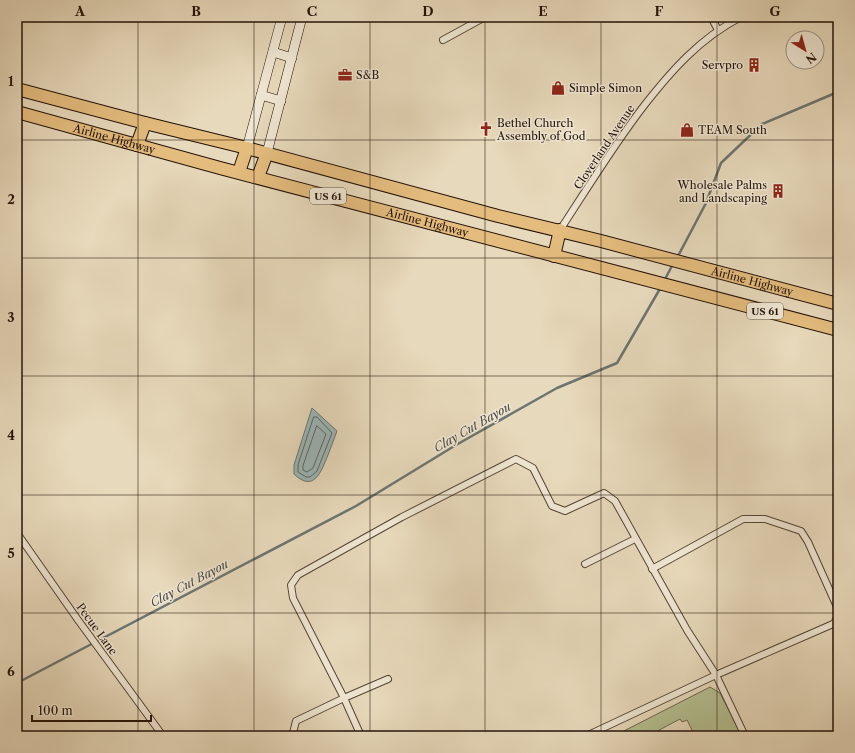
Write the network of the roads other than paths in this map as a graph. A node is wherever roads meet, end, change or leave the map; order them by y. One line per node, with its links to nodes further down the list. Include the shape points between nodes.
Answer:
1 (282, 17): 8 (street)
2 (302, 17): 9 (street)
3 (485, 17): 7 (street)
4 (711, 17): 6 (street)
5 (741, 17): 6 (street, Cloverland Avenue)
6 (718, 30): 20 (street, Cloverland Avenue, via 687,55 666,77 617,142)
7 (443, 40)
8 (273, 52): 9 (street); 11 (street)
9 (292, 58): 12 (street)
10 (17, 89): 14 (highway, Airline Highway / US 61)
11 (261, 95): 12 (street); 16 (street)
12 (281, 101): 17 (street)
13 (17, 112): 15 (highway, Airline Highway / US 61)
14 (145, 123): 15 (highway); 16 (highway, Airline Highway / US 61)
15 (137, 145): 18 (highway, Airline Highway / US 61)
16 (247, 148): 17 (highway, Airline Highway / US 61); 18 (highway)
17 (267, 153): 19 (highway); 20 (highway, Airline Highway / US 61, via 498,216)
18 (239, 172): 19 (highway, Airline Highway / US 61)
19 (258, 177): 21 (highway, Airline Highway / US 61)
20 (560, 230): 21 (highway); 22 (highway, Airline Highway / US 61)
21 (554, 256): 23 (highway, Airline Highway / US 61)
22 (838, 304)
23 (838, 330)
24 (17, 533): 33 (street, Pecue Lane)
25 (635, 538): 26 (street); 27 (street); 32 (street, via 615,501 604,493 565,511 552,506 533,468 516,459 402,517 298,575 291,585 293,598)
26 (585, 564)
27 (652, 569): 28 (street, via 743,519 765,519 802,531); 30 (street)
28 (838, 609)
29 (838, 618): 30 (street, via 832,624)
30 (716, 675): 36 (street); 37 (street)
31 (388, 679): 32 (street)
32 (344, 698): 34 (street, via 296,720); 35 (street)
33 (163, 736)
34 (294, 736)
35 (361, 736)
36 (586, 736)
37 (745, 736)

